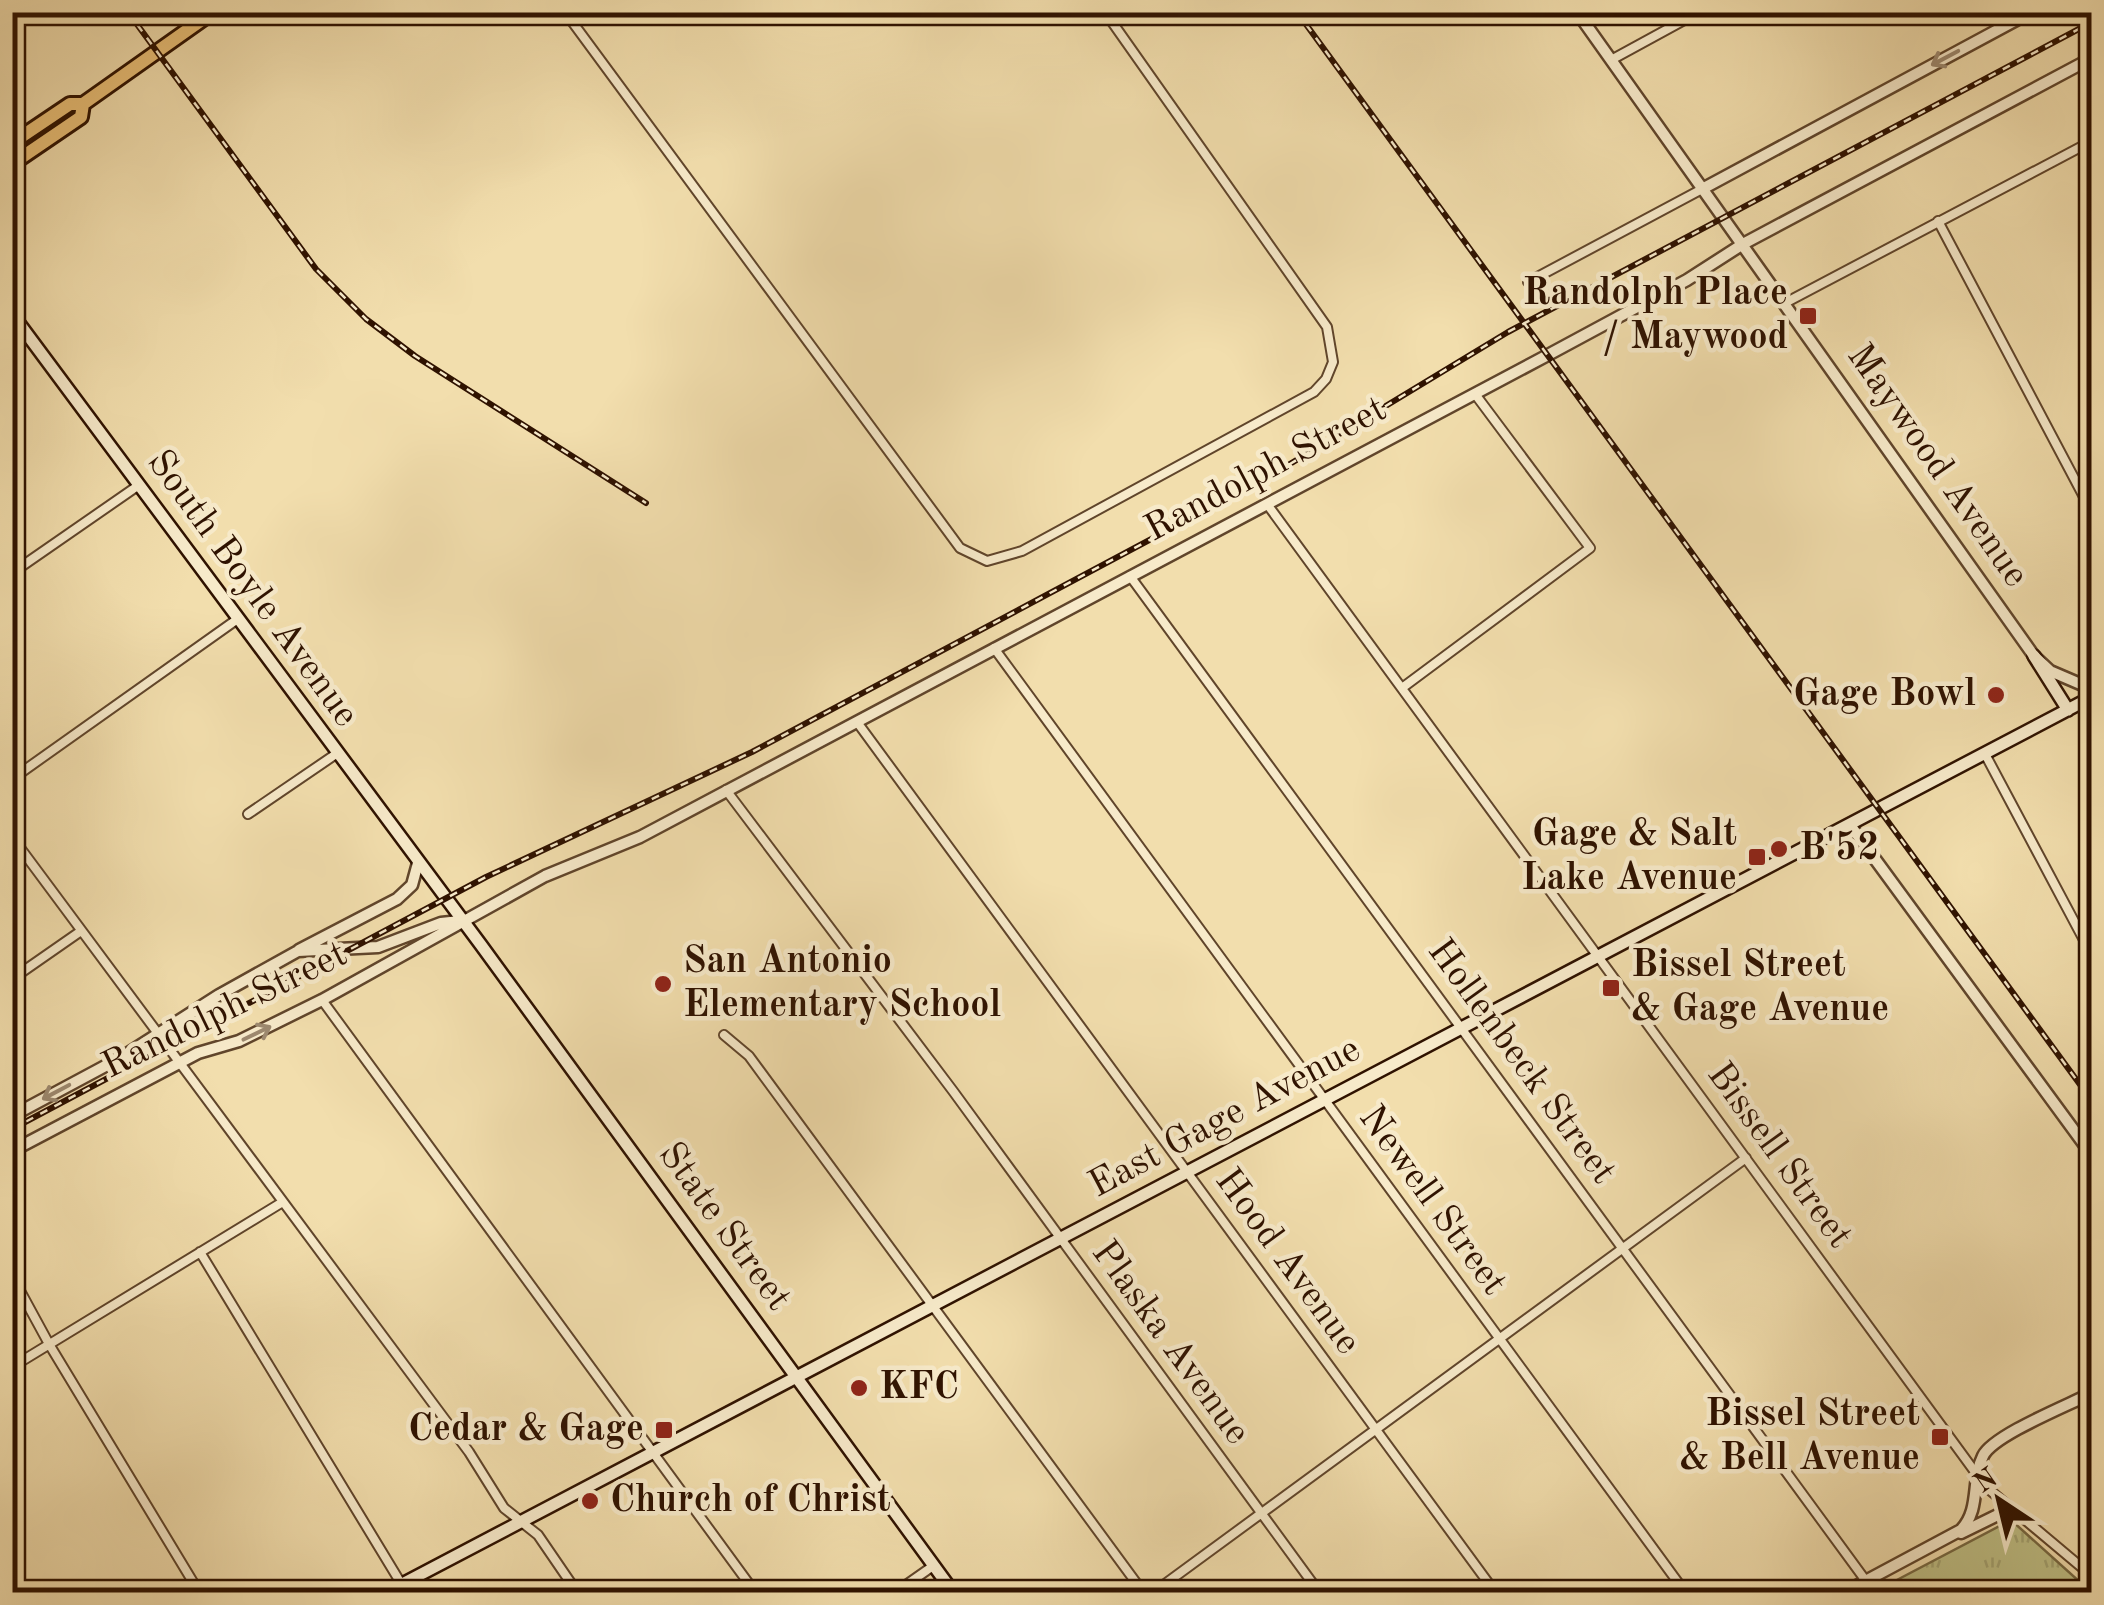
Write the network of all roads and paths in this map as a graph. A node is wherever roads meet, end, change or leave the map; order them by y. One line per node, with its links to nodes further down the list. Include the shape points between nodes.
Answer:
1 (214, 12): 9 (main road)
2 (565, 12): 3 (street, via 960,548 987,561 1022,551 1314,392 1332,362 1327,327 1294,274)
3 (1105, 12)
4 (1577, 12): 8 (street, Maywood Avenue)
5 (1699, 12): 8 (street)
6 (2031, 12): 14 (street, one-way to 14)
7 (2092, 58): 16 (street, Randolph Street)
8 (1611, 60): 14 (street, Maywood Avenue)
9 (83, 104): 10 (main road, via 70,104); 13 (main road, via 81,116)
10 (12, 143)
11 (2087, 143): 12 (street); 15 (street)
12 (2092, 162)
13 (12, 164)
14 (1704, 188): 16 (street, Maywood Avenue); 17 (street)
15 (1938, 220): 18 (street); 23 (street)
16 (1743, 244): 18 (street, Maywood Avenue); 20 (street, Randolph Street)
17 (1528, 282)
18 (1786, 303): 28 (street, Maywood Avenue)
19 (12, 314): 21 (main road, South Boyle Avenue)
20 (1475, 394): 22 (street, Randolph Street); 29 (street, via 1590,548)
21 (139, 485): 24 (street); 26 (main road, South Boyle Avenue)
22 (1267, 504): 25 (street, Randolph Street); 29 (street, Bissell Street)
23 (2092, 512)
24 (12, 573)
25 (1130, 576): 27 (street, Randolph Street); 50 (street, Hollenbeck Street)
26 (239, 618): 34 (main road, South Boyle Avenue); 36 (street)
27 (994, 648): 33 (street, Randolph Street); 54 (street, Newell Street)
28 (2034, 656): 30 (street, Maywood Avenue); 32 (main road)
29 (1402, 688): 47 (street, Bissell Street)
30 (2092, 689)
31 (2092, 698): 32 (main road, East Gage Avenue)
32 (2068, 710): 35 (main road, East Gage Avenue)
33 (857, 722): 37 (street, Randolph Street); 59 (street, Hood Avenue)
34 (336, 754): 38 (street); 41 (main road, South Boyle Avenue)
35 (1985, 754): 39 (main road, East Gage Avenue); 46 (street)
36 (12, 778)
37 (726, 790): 43 (street, Randolph Street); 61 (street, Plaska Avenue)
38 (248, 814)
39 (1850, 825): 47 (main road, East Gage Avenue); 57 (street)
40 (12, 837): 44 (street)
41 (418, 864): 42 (main road, South Boyle Avenue); 45 (street, via 412,885 398,899)
42 (445, 899): 43 (main road, State Street)
43 (461, 921): 45 (street, Randolph Street, via 378,948); 49 (street, Randolph Street); 69 (main road, State Street)
44 (81, 931): 48 (street); 51 (street)
45 (298, 951): 51 (street, Randolph Street)
46 (2092, 955)
47 (1598, 956): 50 (main road, East Gage Avenue); 58 (street, Bissell Street)
48 (12, 978)
49 (322, 1000): 53 (street, Randolph Street, one-way to 49); 72 (street)
50 (1462, 1027): 54 (main road, East Gage Avenue); 62 (street, Hollenbeck Street)
51 (161, 1034): 53 (street); 55 (street, Randolph Street, one-way to 55)
52 (724, 1035): 65 (street, via 750,1056)
53 (180, 1062): 56 (street, Randolph Street); 60 (street)
54 (1324, 1100): 59 (main road, East Gage Avenue); 66 (street, Newell Street)
55 (12, 1116)
56 (12, 1151)
57 (2092, 1155)
58 (1746, 1158): 62 (street); 73 (street, Bissell Street)
59 (1187, 1172): 61 (main road, East Gage Avenue); 71 (street, Hood Avenue)
60 (280, 1203): 63 (street); 76 (street)
61 (1060, 1239): 65 (main road, East Gage Avenue); 75 (street, Plaska Avenue)
62 (1623, 1248): 66 (street); 80 (street, Hollenbeck Street)
63 (200, 1252): 67 (street); 81 (street)
64 (12, 1276): 67 (street)
65 (932, 1306): 69 (main road, East Gage Avenue); 88 (street)
66 (1499, 1339): 71 (street); 92 (street, Newell Street)
67 (49, 1344): 68 (street); 82 (street)
68 (12, 1367)
69 (796, 1378): 72 (main road, East Gage Avenue); 78 (main road, State Street)
70 (2092, 1392): 73 (street, via 1988,1448)
71 (1376, 1430): 75 (street); 91 (street, Hood Avenue)
72 (652, 1452): 76 (main road, East Gage Avenue); 85 (street)
73 (1978, 1474): 74 (street, Bissell Street); 77 (street, via 1971,1516)
74 (2010, 1510): 77 (street); 79 (street, Bissell Street)
75 (1261, 1514): 89 (street); 90 (street, Plaska Avenue)
76 (520, 1522): 81 (main road, East Gage Avenue); 84 (street, via 538,1535)
77 (1955, 1534): 80 (street)
78 (933, 1566): 86 (street); 87 (main road, State Street)
79 (2092, 1576)
80 (1866, 1581): 93 (street)
81 (402, 1585): 83 (main road, East Gage Avenue)
82 (199, 1592)
83 (387, 1592)
84 (576, 1592)
85 (755, 1592)
86 (896, 1592)
87 (953, 1592)
88 (1143, 1592)
89 (1154, 1592)
90 (1319, 1592)
91 (1495, 1592)
92 (1685, 1592)
93 (1845, 1592)

